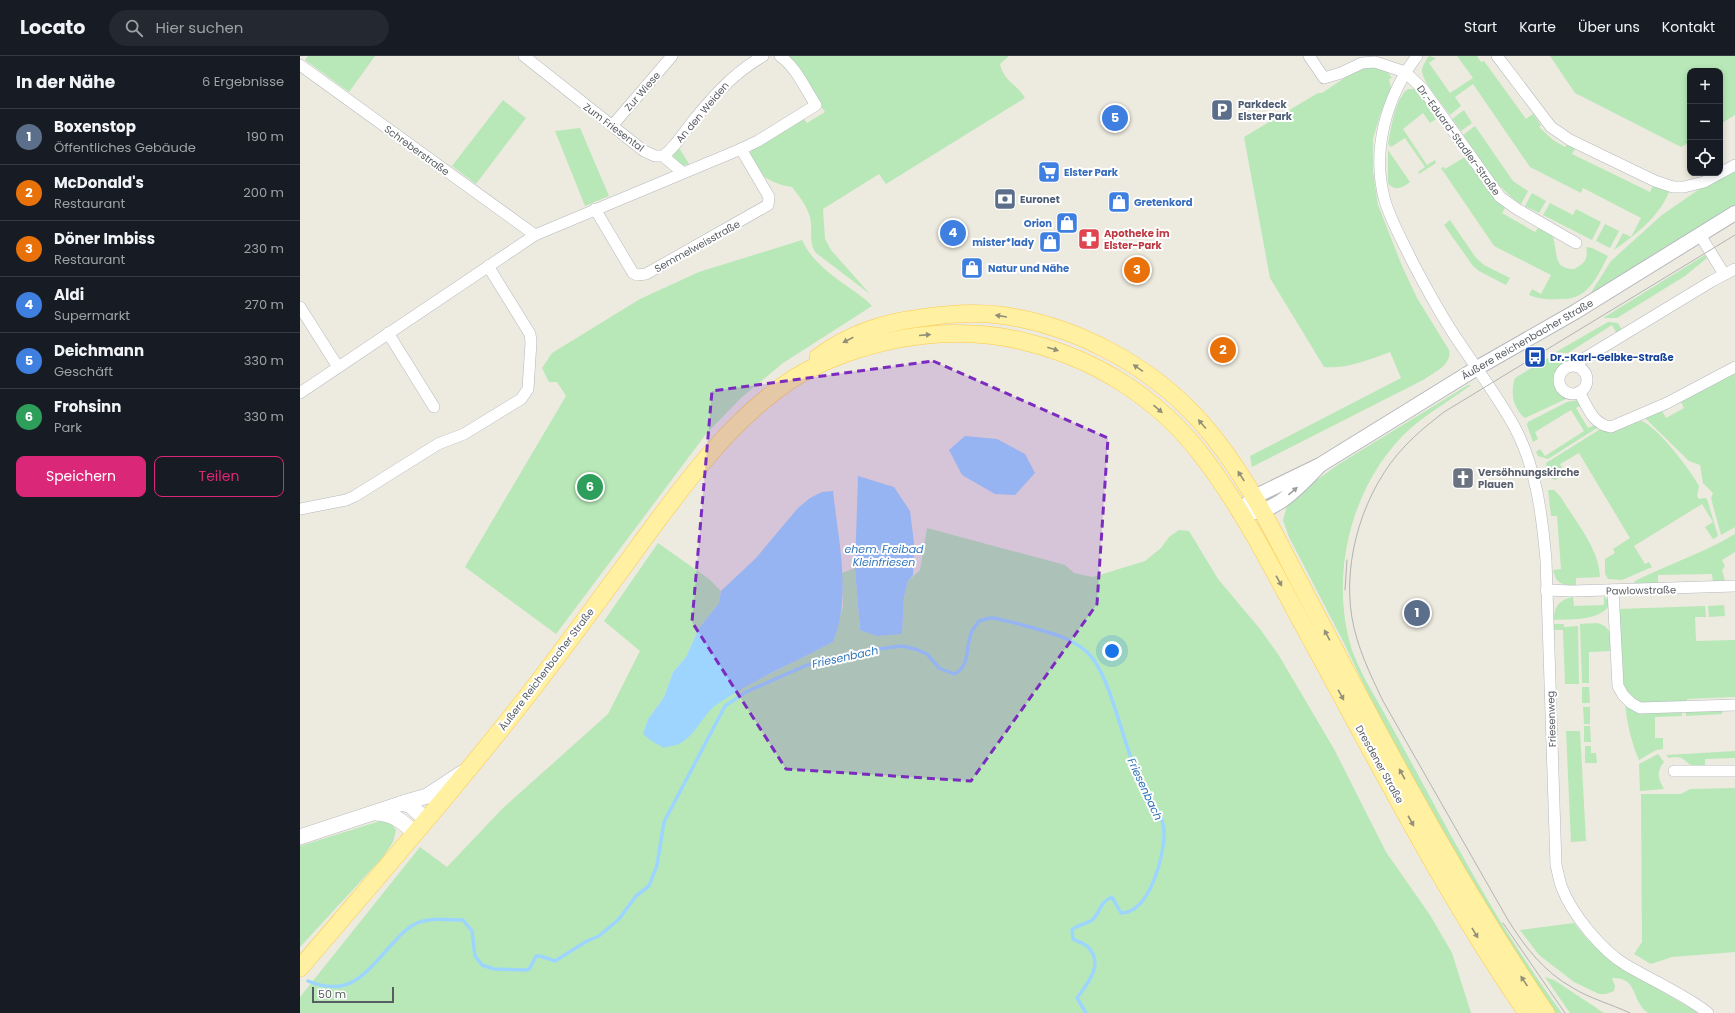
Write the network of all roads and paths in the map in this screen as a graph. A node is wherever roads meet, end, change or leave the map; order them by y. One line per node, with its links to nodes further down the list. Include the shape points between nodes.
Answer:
1 (524, 56): 10 (street, Zum Friesental)
2 (672, 56): 10 (street, Zur Wiese)
3 (763, 56): 12 (street, An den Weiden, via 738,72 723,86 670,151)
4 (780, 56): 11 (street, via 786,60 816,105)
5 (1309, 56): 9 (street, via 1324,78 1362,62 1375,62)
6 (1417, 56): 9 (street, Friesenweg)
7 (1497, 56): 13 (street, via 1551,127 1570,140 1655,181 1674,187 1684,187 1704,182)
8 (300, 65): 17 (street, Schreberstraße)
9 (1405, 72): 19 (street, Dr.-Eduard-Stadler-Straße, via 1423,89 1500,197); 28 (street, Friesenweg, via 1393,96 1380,148 1380,170 1385,201 1417,270)
10 (612, 126): 12 (street, Zum Friesental, via 644,151 655,156)
11 (741, 149): 14 (street); 15 (street, Semmelweisstraße, via 770,197 768,205 646,274 634,273)
12 (663, 156): 14 (street, Zum Friesental)
13 (1735, 165)
14 (682, 172): 15 (street)
15 (596, 209): 17 (street)
16 (1735, 214): 18 (street, Äußere Reichenbacher Straße)
17 (535, 235): 20 (street)
18 (1700, 235): 22 (street); 28 (street, Äußere Reichenbacher Straße, via 1586,306)
19 (1576, 243)
20 (488, 266): 24 (street); 34 (street, via 530,334 528,389 522,398 464,434 438,444 355,496)
21 (1735, 269): 22 (street)
22 (1724, 274): 25 (street, via 1580,361)
23 (300, 307): 26 (street)
24 (388, 333): 26 (street); 32 (street)
25 (1577, 366): 31 (street, via 1587,378 1584,388); 31 (street, via 1566,367 1559,376 1559,381 1564,391 1574,394)
26 (338, 367): 30 (street)
27 (1735, 367): 31 (street, via 1666,403 1611,427 1603,426 1595,420)
28 (1477, 368): 33 (street, Äußere Reichenbacher Straße, via 1320,465 1284,498); 37 (street, Friesenweg, via 1514,426 1536,487 1543,529)
29 (798, 376): 33 (main road, Äußere Reichenbacher Straße, one-way to 29, via 1212,436 1188,409 1158,382 1118,355 1073,335 1032,322 999,315 972,314 913,319 869,330 828,350); 35 (main road, Äußere Reichenbacher Straße, one-way to 35, via 856,351 919,336 948,334 1009,337 1049,348 1100,369 1150,401 1189,440 1219,479); 40 (main road, Äußere Reichenbacher Straße, via 761,403 736,426 689,479 547,670)
30 (300, 392)
31 (1579, 392)
32 (434, 407)
33 (1258, 504): 35 (street, Äußere Reichenbacher Straße, via 1254,513); 50 (main road, Äußere Reichenbacher Straße, one-way to 33, via 1507,955 1445,850 1379,733)
34 (300, 509)
35 (1239, 512): 49 (main road, Dresdener Straße, one-way to 49, via 1438,871 1496,969)
36 (1735, 586): 38 (street, Pawlowstraße)
37 (1546, 590): 38 (street, Pawlowstraße); 51 (street, Friesenweg, via 1556,865 1562,889 1584,924 1601,944 1624,964)
38 (1613, 590): 39 (street, via 1616,678 1623,695 1631,703 1640,708)
39 (1735, 705)
40 (466, 770): 43 (main road, via 426,796); 45 (main road, Äußere Reichenbacher Straße)
41 (1735, 770): 42 (street)
42 (1674, 771)
43 (403, 804): 44 (main road); 45 (main road, via 411,806)
44 (376, 813): 46 (main road, via 387,813 397,817); 47 (main road)
45 (426, 820): 46 (main road, Äußere Reichenbacher Straße)
46 (415, 833): 48 (main road, Äußere Reichenbacher Straße)
47 (300, 836)
48 (300, 968)
49 (1527, 1013)
50 (1546, 1013)
51 (1708, 1013)

